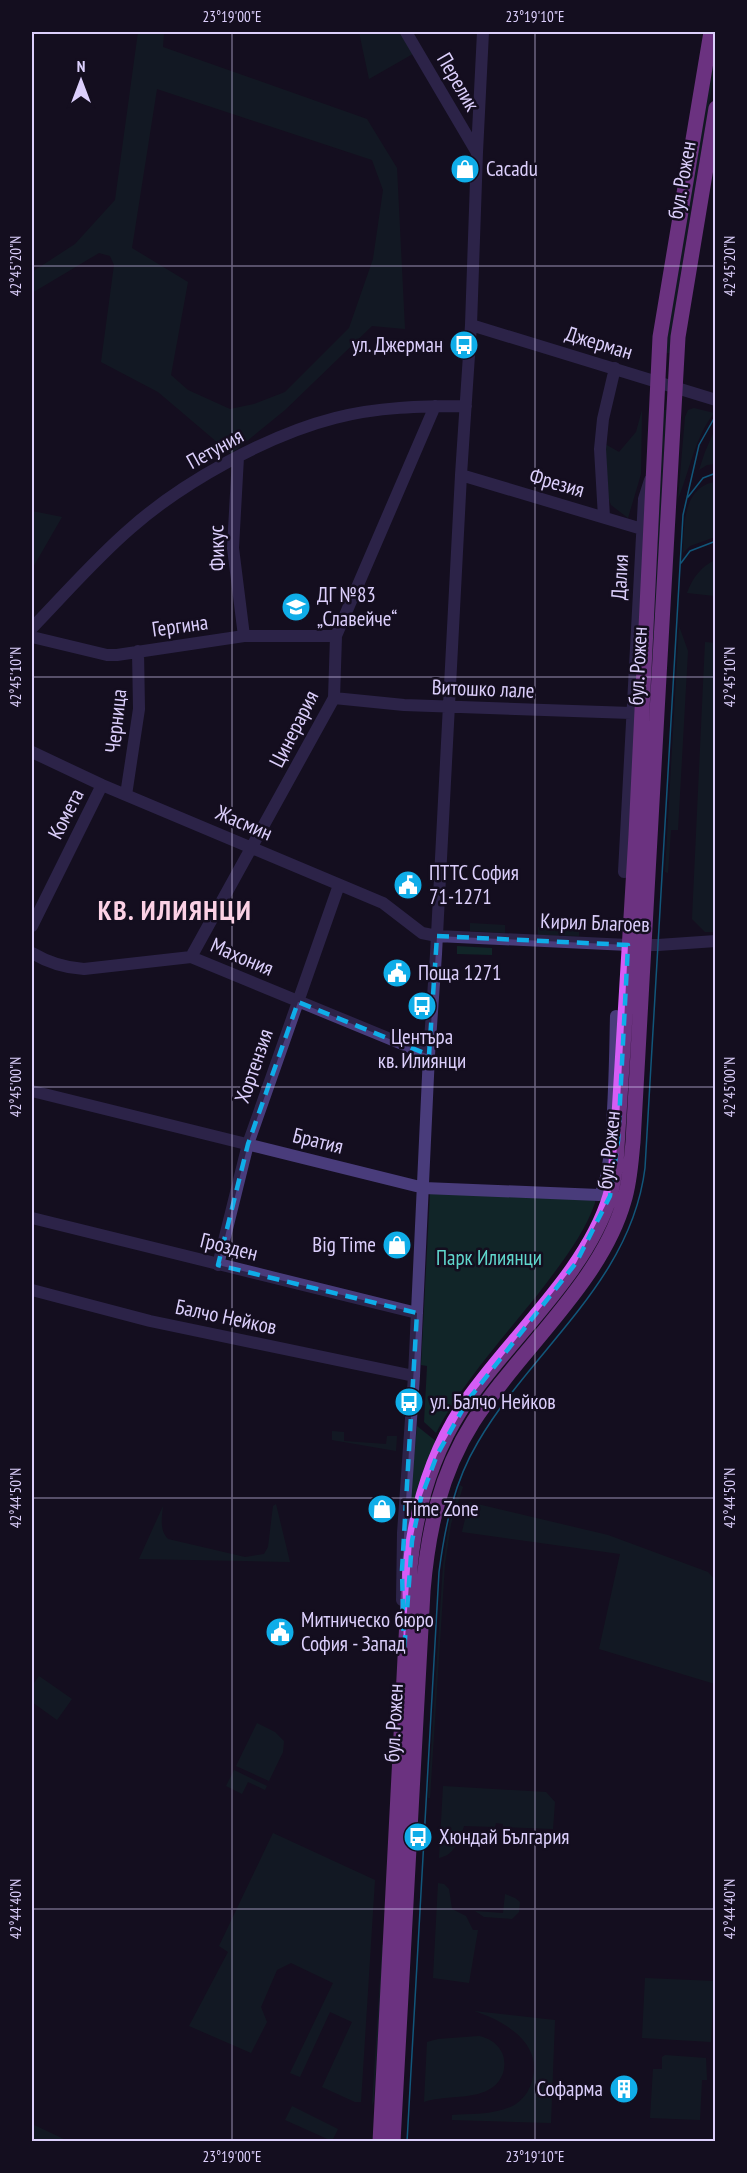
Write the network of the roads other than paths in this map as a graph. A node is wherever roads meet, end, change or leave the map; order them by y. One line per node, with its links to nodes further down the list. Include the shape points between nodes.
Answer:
1 (406, 32): 5 (street, Перелик)
2 (483, 32): 5 (street, бул. Рожен)
3 (711, 32): 8 (main road, бул. Рожен, via 663,309)
4 (716, 108): 9 (main road, бул. Рожен, via 681,311)
5 (477, 152): 6 (street, бул. Рожен)
6 (471, 325): 7 (street, Джерман); 12 (street, бул. Рожен)
7 (615, 368): 8 (street, Джерман); 16 (street, via 600,449)
8 (657, 381): 9 (street, Джерман); 14 (main road, бул. Рожен)
9 (674, 387): 10 (street, Джерман); 36 (main road, бул. Рожен)
10 (716, 400)
11 (435, 406): 12 (street, Петуния); 13 (street, Петуния, via 337,417); 20 (street, Цинерария)
12 (466, 406): 15 (street, бул. Рожен)
13 (238, 457): 18 (street, Петуния, via 165,501 131,528); 19 (street, Фикус, via 233,548)
14 (654, 467): 17 (street, Далия, via 644,499); 29 (main road, бул. Рожен)
15 (461, 475): 16 (street, Фрезия); 24 (street, бул. Рожен)
16 (604, 518): 17 (street, Фрезия)
17 (642, 529): 25 (street, Далия)
18 (32, 628)
19 (244, 636): 20 (street, Гергина); 22 (street, Гергина)
20 (336, 636): 23 (street, Цинерария)
21 (32, 637): 22 (street, Гергина, via 107,655)
22 (138, 651): 28 (street, Черница, via 139,709)
23 (334, 698): 24 (street, Витошко лале); 30 (street, Цинерария)
24 (448, 707): 25 (street, Витошко лале); 34 (street, бул. Рожен)
25 (632, 713): 29 (street, Далия)
26 (32, 752): 27 (street, Жасмин)
27 (102, 785): 28 (street, Жасмин); 33 (street, Комета)
28 (126, 795): 30 (street, Жасмин)
29 (630, 835): 31 (street, Далия); 36 (main road, бул. Рожен)
30 (252, 848): 32 (street, Жасмин); 38 (street, Цинерария)
31 (624, 872)
32 (339, 885): 34 (street, Жасмин, via 382,903 422,933); 39 (street, Хортензия)
33 (32, 926)
34 (437, 936): 36 (street, Кирил Благоев); 42 (street, бул. Рожен)
35 (716, 941): 36 (street, Кирил Благоев)
36 (636, 945): 41 (main road, бул. Рожен); 53 (main road, бул. Рожен, via 632,1158 620,1215 590,1270 472,1424 444,1481 433,1515 423,1591)
37 (32, 953): 38 (street, Махония, via 48,963 84,969)
38 (191, 957): 39 (street, Махония)
39 (298, 1002): 42 (street, Махония); 44 (street, Хортензия)
40 (616, 1016): 41 (street)
41 (619, 1049): 45 (street, Братия, via 610,1149 604,1187 599,1195); 51 (main road, бул. Рожен, via 617,1152 610,1196 576,1263 468,1400 437,1455 421,1498 412,1541)
42 (429, 1055): 45 (street, бул. Рожен)
43 (32, 1091): 44 (street, Братия)
44 (248, 1144): 45 (street, Братия); 47 (street, Хортензия)
45 (424, 1188): 49 (street, бул. Рожен)
46 (32, 1218): 47 (street, Грозден)
47 (218, 1264): 49 (street, Грозден)
48 (32, 1290): 50 (street, Балчо Нейков, via 150,1321)
49 (417, 1313): 50 (street, бул. Рожен)
50 (414, 1376): 51 (street, бул. Рожен, via 401,1581)
51 (404, 1653): 52 (main road, бул. Рожен)
52 (380, 2142)
53 (393, 2142)

